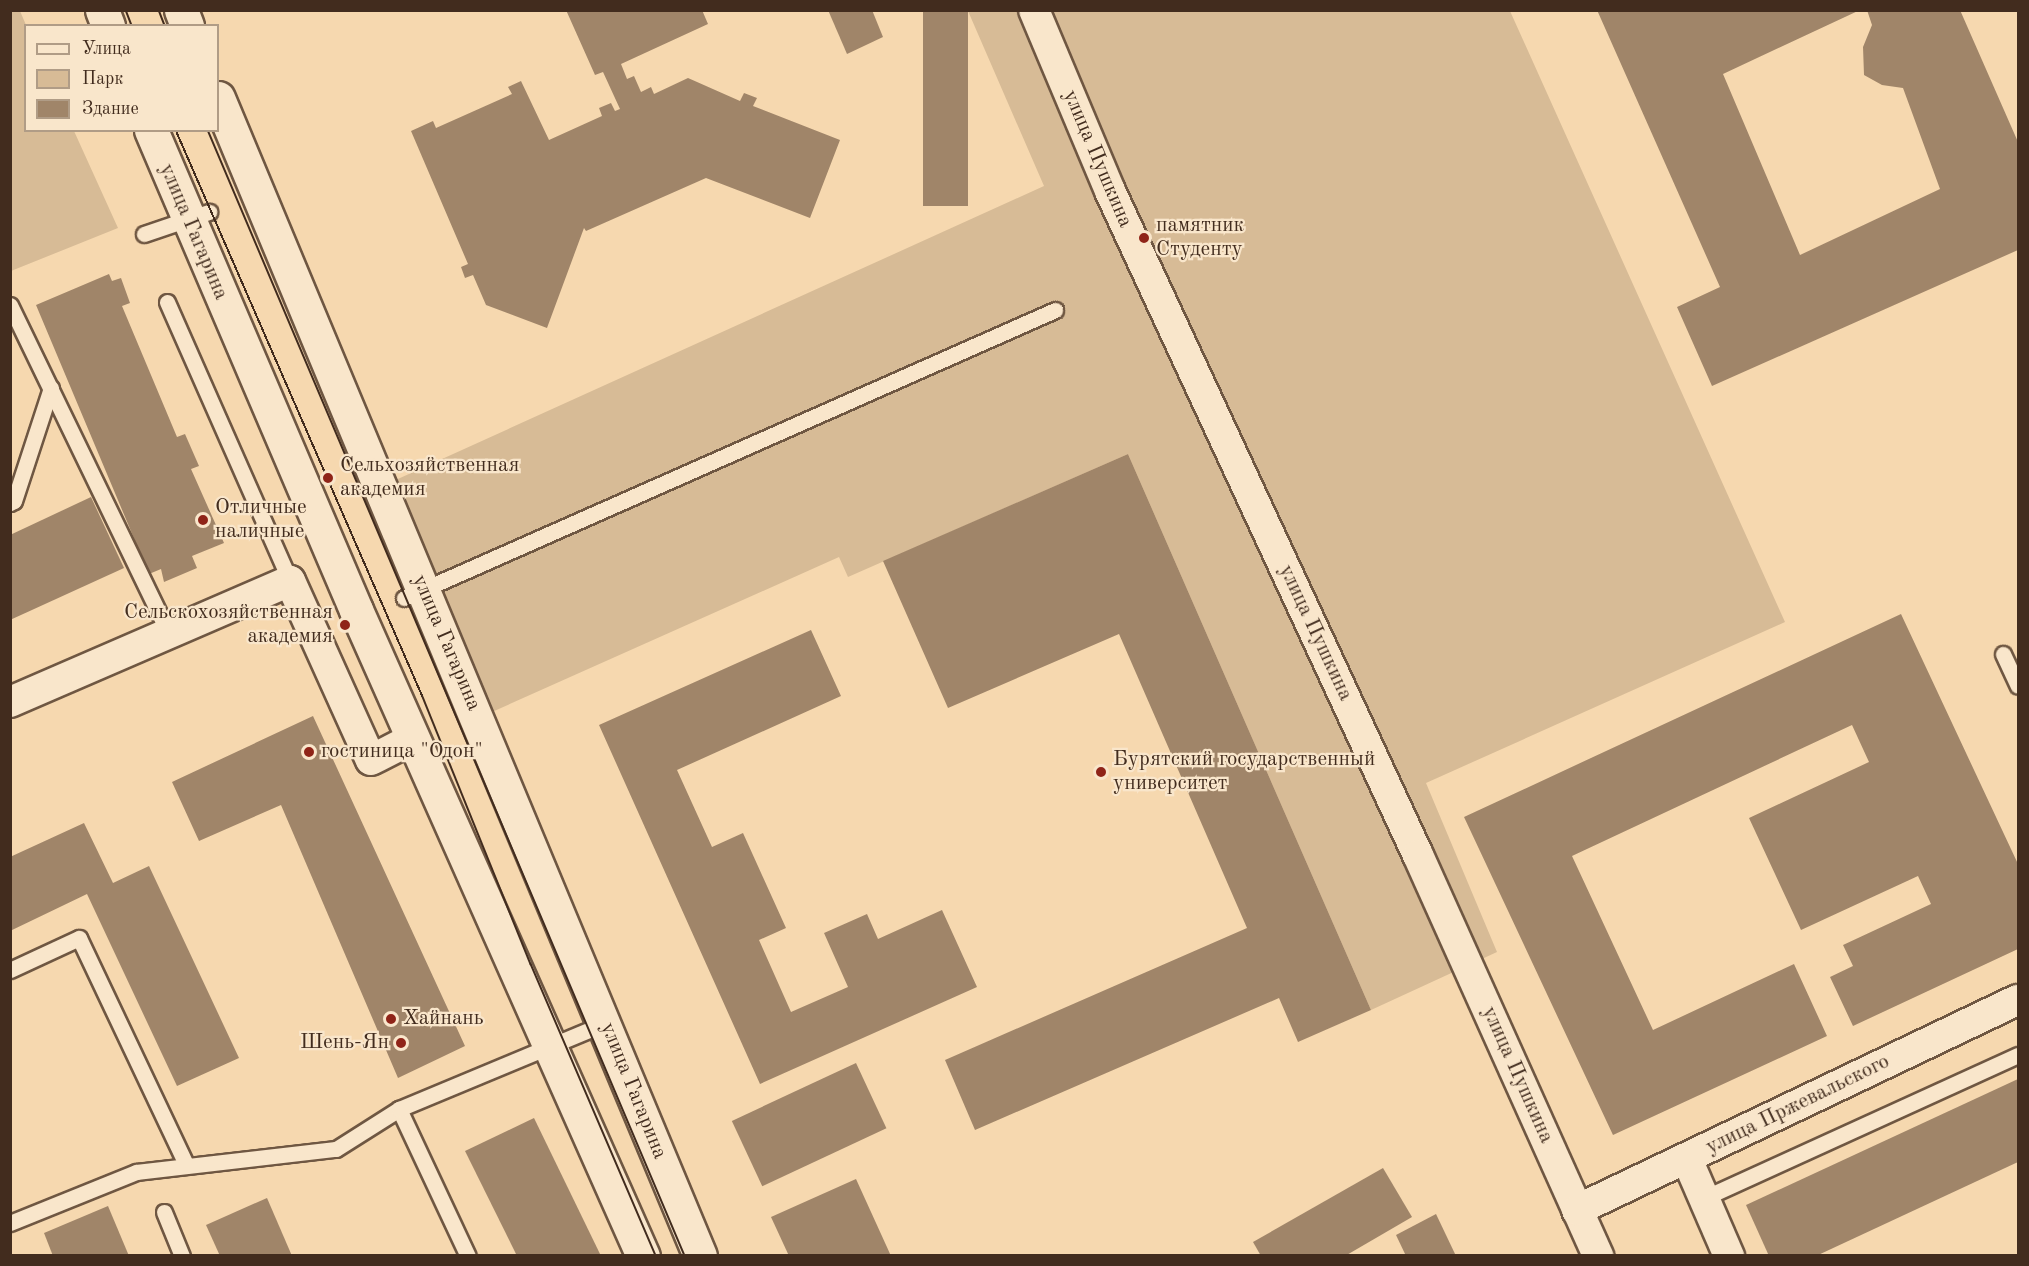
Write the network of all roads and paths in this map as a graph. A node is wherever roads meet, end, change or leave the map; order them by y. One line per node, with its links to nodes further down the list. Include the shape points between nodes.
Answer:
1 (1034, 10): 27 (street, улица Пушкина, via 1110,191)
2 (219, 101): 12 (street, улица Гагарина)
3 (152, 132): 4 (street, улица Гагарина)
4 (198, 217): 5 (lane); 17 (street, улица Гагарина)
5 (144, 234)
6 (167, 302): 11 (lane)
7 (10, 305): 9 (lane)
8 (1055, 310): 12 (lane)
9 (51, 388): 10 (lane, via 14,501); 13 (lane)
10 (10, 503)
11 (290, 581): 13 (street); 17 (street, via 371,760)
12 (414, 593): 20 (street, улица Гагарина)
13 (170, 634): 16 (street)
14 (2003, 654): 15 (lane)
15 (2019, 686)
16 (10, 702)
17 (414, 738): 21 (street, улица Гагарина)
18 (10, 970): 25 (lane, via 79,938)
19 (2019, 1000): 24 (street, улица Пржевальского)
20 (606, 1023): 21 (lane); 34 (street, улица Гагарина)
21 (549, 1045): 23 (lane); 33 (street, улица Гагарина)
22 (2019, 1055): 26 (lane)
23 (399, 1109): 25 (lane, via 336,1149); 32 (lane)
24 (1687, 1159): 26 (street); 27 (street, улица Пржевальского)
25 (187, 1166): 29 (lane, via 135,1172)
26 (1704, 1198): 35 (street)
27 (1577, 1210): 30 (street, улица Пушкина)
28 (164, 1212): 31 (lane)
29 (10, 1223)
30 (1591, 1253)
31 (182, 1256)
32 (468, 1256)
33 (643, 1256)
34 (700, 1256)
35 (1729, 1256)

